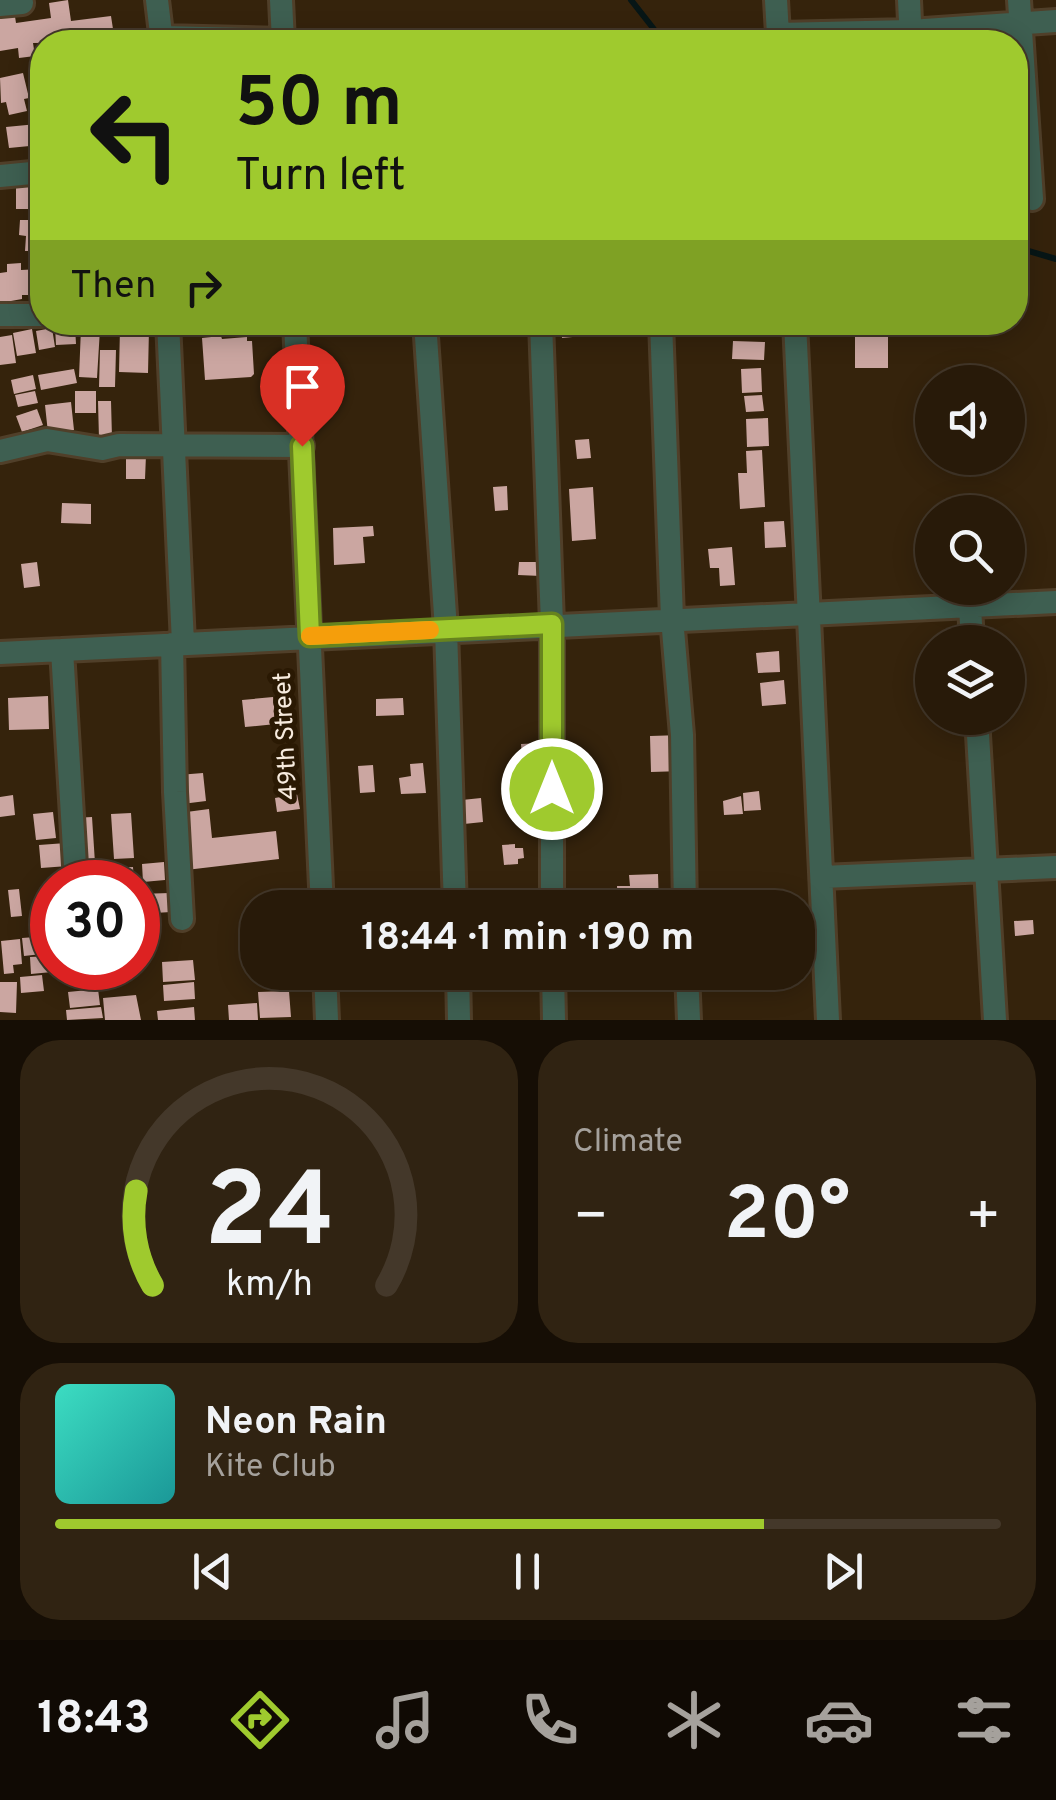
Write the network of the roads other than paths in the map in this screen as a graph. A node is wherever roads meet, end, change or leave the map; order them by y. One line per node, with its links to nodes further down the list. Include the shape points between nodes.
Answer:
1 (157, 0): 7 (street)
2 (281, 0): 8 (street)
3 (776, 0): 9 (street)
4 (909, 0): 10 (street)
5 (1020, 11): 6 (street); 11 (street)
6 (1056, 22)
7 (161, 30)
8 (282, 30)
9 (778, 30)
10 (910, 30)
11 (940, 30)
12 (1028, 136): 15 (street)
13 (30, 173): 14 (street)
14 (0, 176)
15 (1032, 199)
16 (0, 315): 17 (street)
17 (30, 316)
18 (169, 335): 24 (street)
19 (294, 335): 25 (street, 49th Street)
20 (425, 335): 33 (street)
21 (542, 335): 31 (street)
22 (661, 335): 30 (street)
23 (796, 335): 29 (street)
24 (174, 446): 25 (street); 26 (street, via 102,448 47,440); 35 (street)
25 (302, 446): 34 (street, 49th Street)
26 (0, 452)
27 (1056, 602): 28 (street)
28 (970, 606): 29 (street); 32 (street)
29 (810, 612): 30 (street); 42 (street)
30 (672, 618): 31 (street); 46 (street)
31 (552, 624): 33 (street); 45 (street)
32 (971, 625)
33 (446, 630): 34 (street); 44 (street)
34 (310, 636): 35 (street); 43 (street, 49th Street)
35 (177, 644): 36 (street); 47 (street, via 174,792)
36 (62, 650): 37 (street); 39 (street)
37 (0, 653)
38 (978, 735): 41 (street)
39 (75, 860)
40 (1056, 867): 41 (street)
41 (987, 871): 42 (street); 57 (street)
42 (822, 878): 56 (street)
43 (321, 890)
44 (455, 890)
45 (552, 890)
46 (685, 890)
47 (182, 919)
48 (326, 990): 52 (street)
49 (458, 990): 53 (street)
50 (553, 990): 54 (street)
51 (688, 990): 55 (street)
52 (328, 1020)
53 (459, 1020)
54 (554, 1020)
55 (689, 1020)
56 (828, 1020)
57 (995, 1020)

